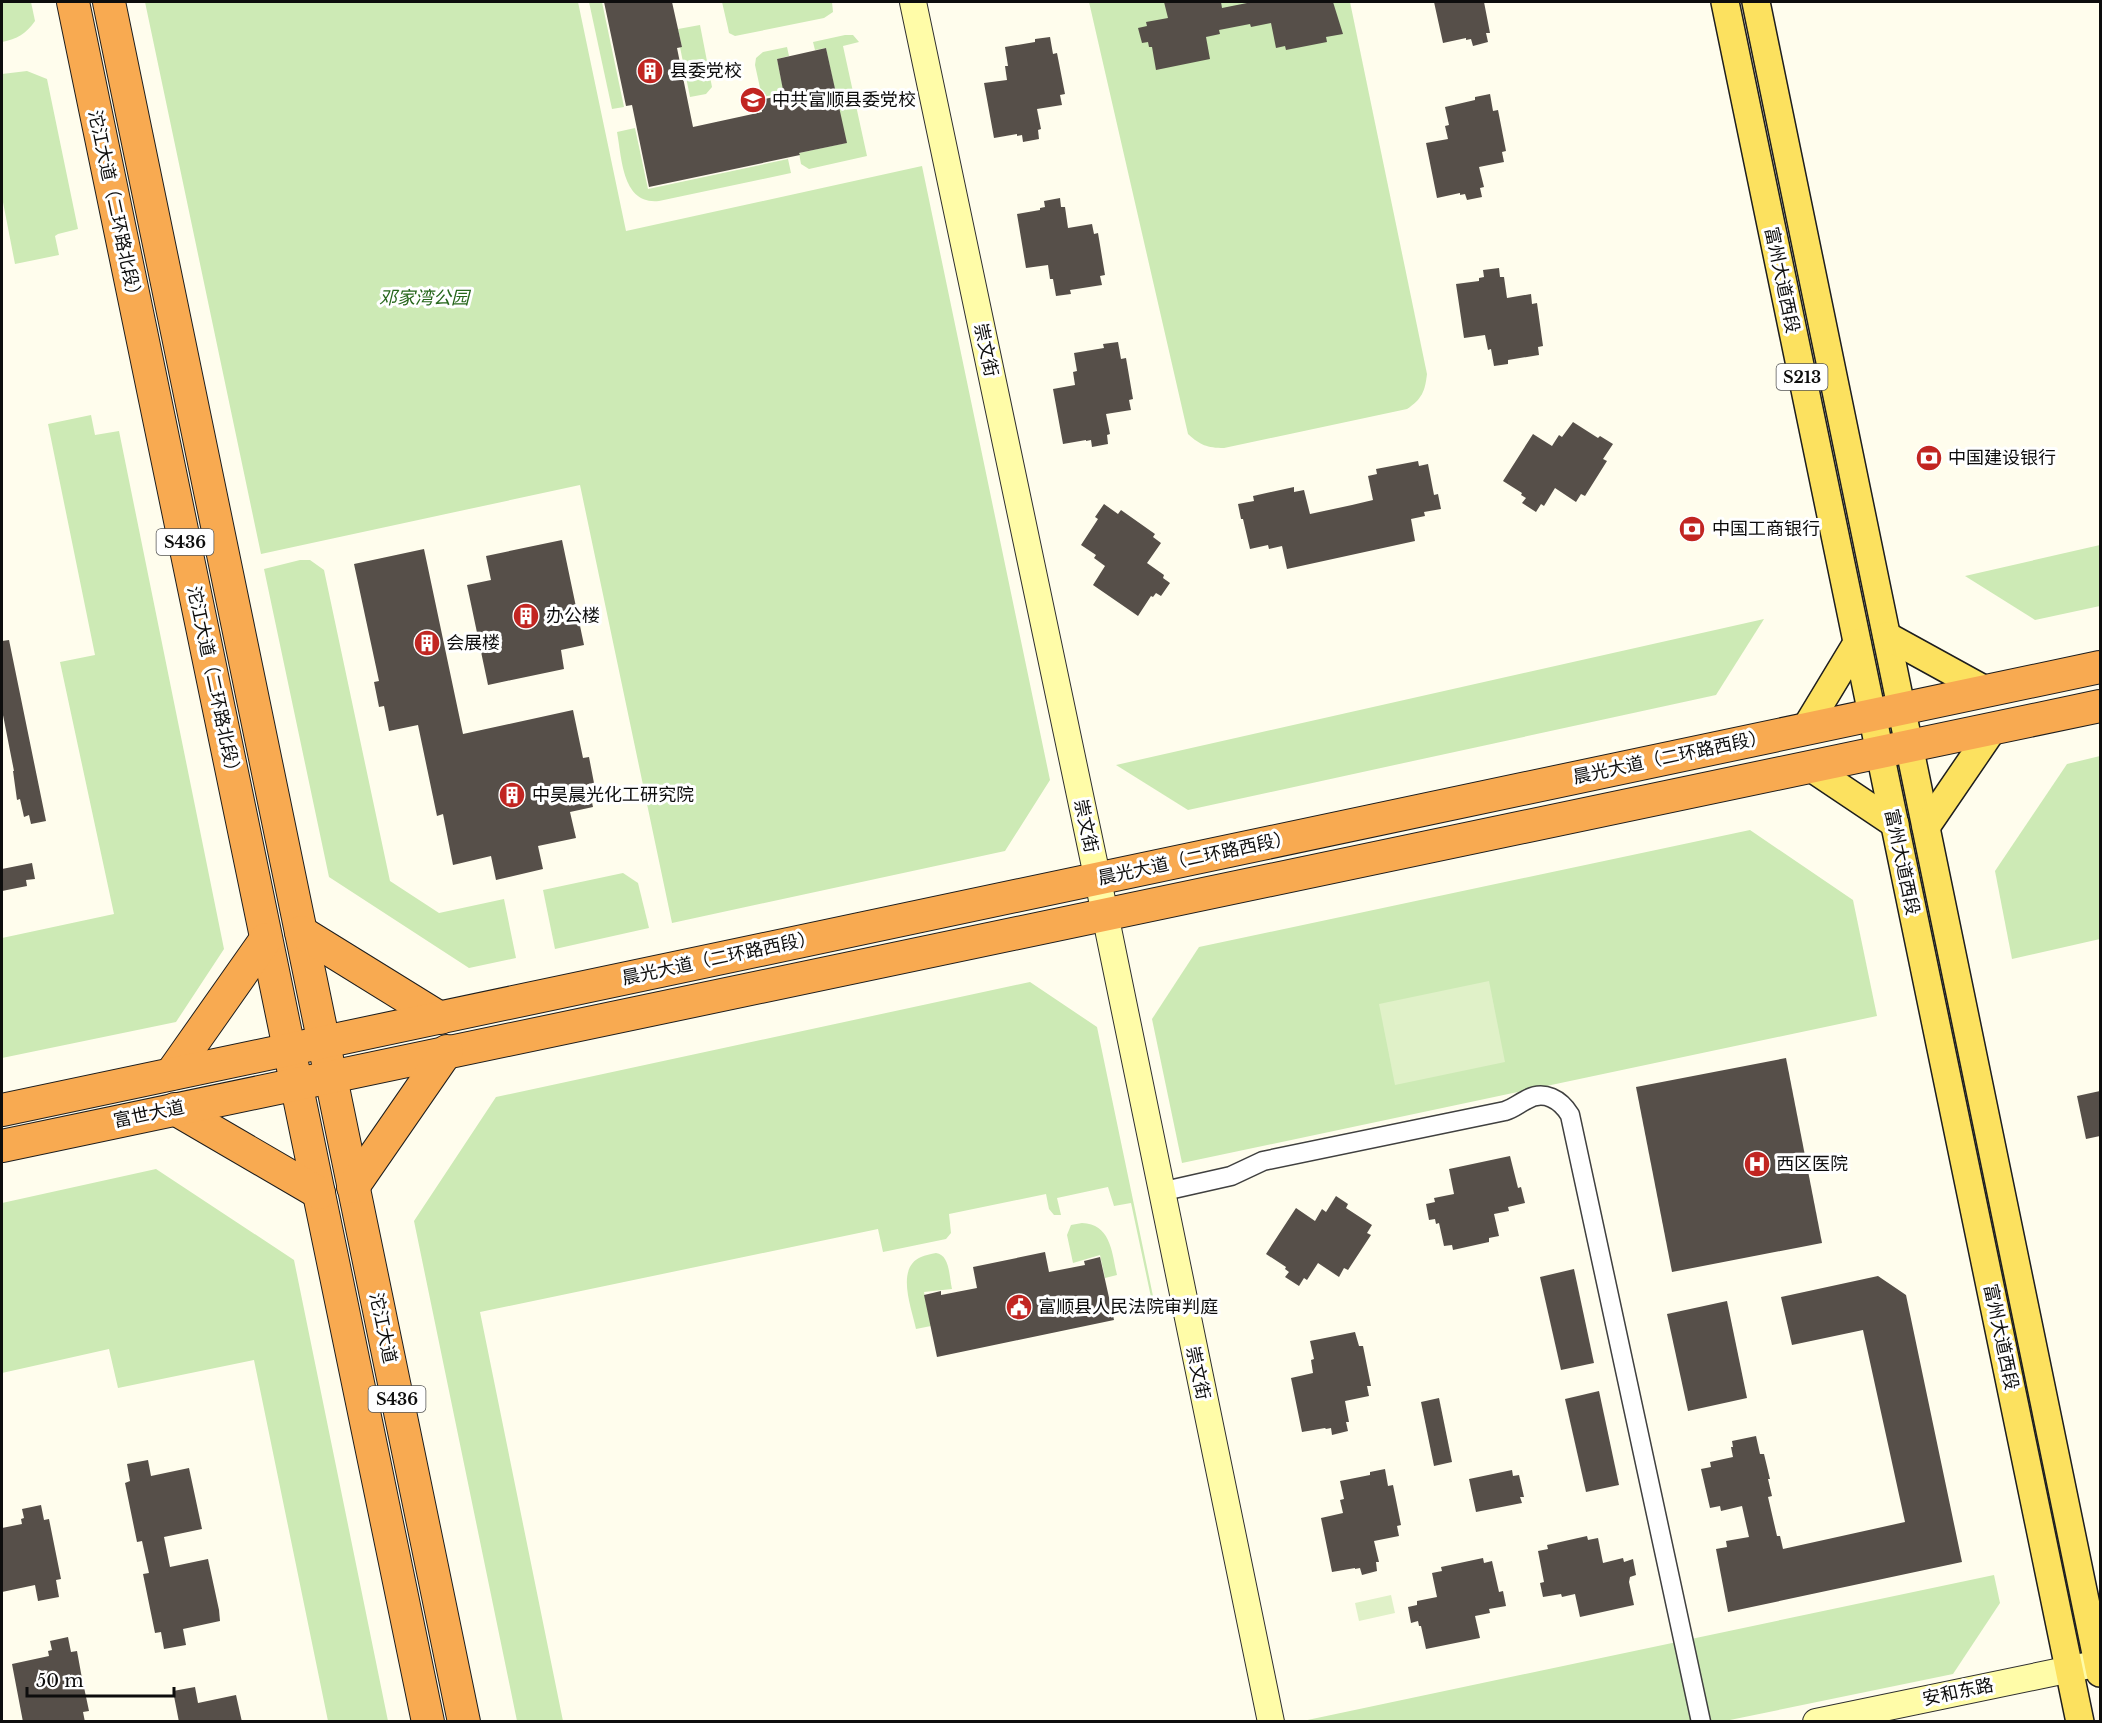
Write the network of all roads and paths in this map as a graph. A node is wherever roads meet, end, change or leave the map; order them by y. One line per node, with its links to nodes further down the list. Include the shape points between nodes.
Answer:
1 (73, 2): 21 (highway, 沱江大道（二环路北段） / S436)
2 (110, 2): 20 (highway, 沱江大道（二环路北段） / S436)
3 (913, 2): 18 (street, 崇文街)
4 (1725, 2): 7 (main road, 富州大道西段 / S213)
5 (1756, 2): 6 (main road, 富州大道西段 / S213)
6 (1887, 636): 9 (main road); 11 (main road, 富州大道西段 / S213)
7 (1857, 642): 11 (main road, 富州大道西段 / S213); 12 (main road)
8 (2100, 667): 9 (highway, 晨光大道（二环路西段）)
9 (1987, 691): 11 (highway, 晨光大道（二环路西段）)
10 (2100, 706): 13 (highway, 晨光大道（二环路西段）)
11 (1887, 712): 12 (highway, 晨光大道（二环路西段）); 14 (main road, 富州大道西段 / S213)
12 (1804, 729): 18 (highway, 晨光大道（二环路西段）)
13 (1993, 729): 14 (highway, 晨光大道（二环路西段）); 17 (main road)
14 (1895, 749): 15 (highway, 晨光大道（二环路西段）); 16 (main road, 富州大道西段); 17 (main road, 富州大道西段)
15 (1810, 767): 16 (main road); 19 (highway, 晨光大道（二环路西段）)
16 (1895, 824): 36 (main road, 富州大道西段)
17 (1926, 827): 35 (main road, 富州大道西段)
18 (1097, 879): 19 (street, 崇文街); 22 (highway, 晨光大道（二环路西段）)
19 (1104, 914): 25 (highway, 晨光大道（二环路西段）); 33 (street, 崇文街)
20 (301, 932): 22 (highway); 23 (highway, 沱江大道（二环路北段） / S436)
21 (266, 939): 24 (highway, 沱江大道（二环路北段） / S436); 26 (highway)
22 (440, 1018): 23 (highway, 晨光大道（二环路西段）)
23 (324, 1042): 24 (highway, 晨光大道（二环路西段）); 27 (highway, 沱江大道（二环路北段） / S436)
24 (289, 1049): 26 (highway, 富世大道); 28 (highway, 沱江大道（二环路北段） / S436)
25 (447, 1051): 27 (highway, 晨光大道（二环路西段）); 32 (highway)
26 (171, 1074): 30 (highway, 富世大道)
27 (331, 1076): 28 (highway, 晨光大道（二环路西段）); 32 (highway, 沱江大道 / S436)
28 (296, 1083): 29 (highway, 富世大道); 34 (highway, 沱江大道 / S436)
29 (175, 1109): 31 (highway, 富世大道); 34 (highway)
30 (2, 1110)
31 (2, 1146)
32 (353, 1187): 38 (highway, 沱江大道 / S436)
33 (1160, 1192): 39 (street, 崇文街); 40 (street, via 1231,1176 1263,1161 1505,1111 1535,1097 1551,1097 1564,1104 1570,1115)
34 (319, 1193): 37 (highway, 沱江大道 / S436)
35 (2100, 1666): 36 (street, 安和东路)
36 (2069, 1669): 41 (street, 安和东路); 42 (main road, 富州大道西段)
37 (428, 1722)
38 (464, 1722)
39 (1271, 1722)
40 (1701, 1722)
41 (1816, 1722)
42 (2080, 1722)

